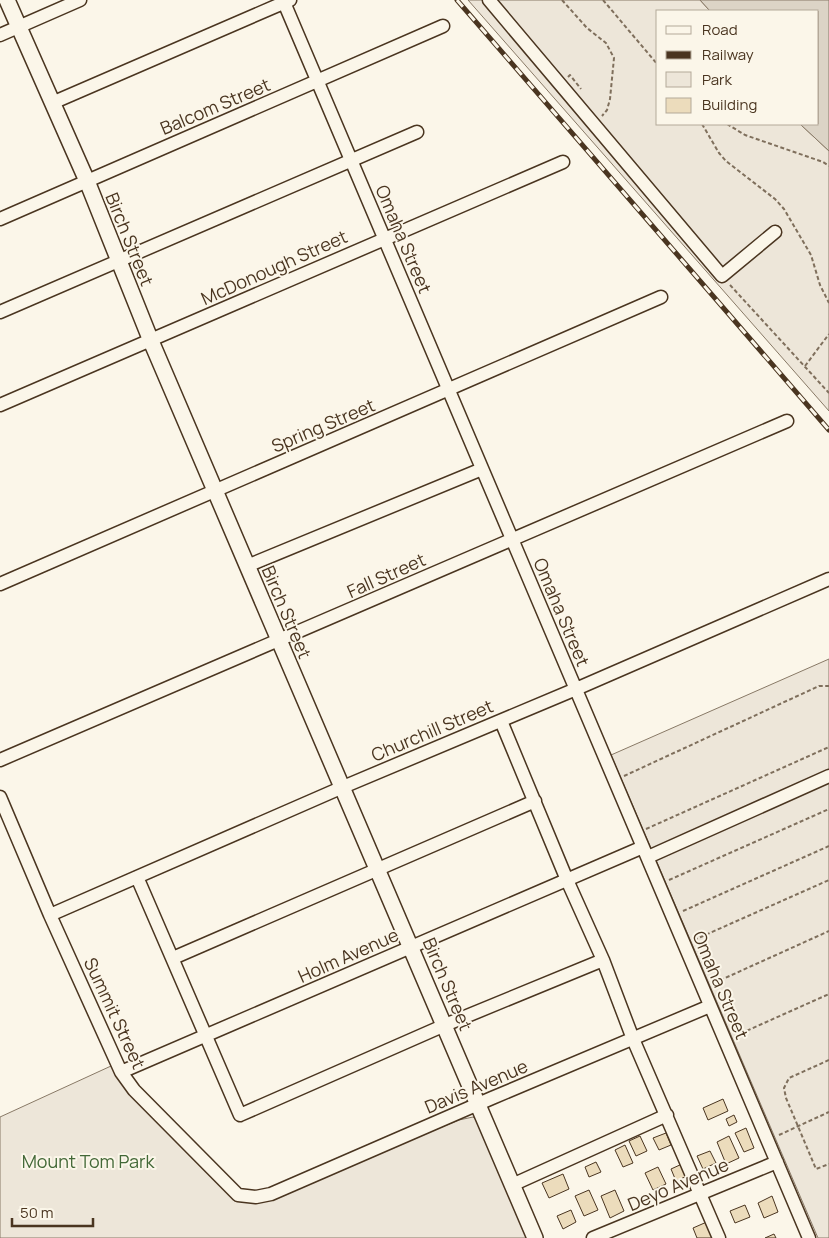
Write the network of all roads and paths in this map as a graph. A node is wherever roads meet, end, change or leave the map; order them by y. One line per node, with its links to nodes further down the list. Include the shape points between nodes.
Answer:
1 (7, 0): 8 (main road, Birch Street)
2 (80, 0): 8 (street)
3 (489, 0): 12 (street)
4 (562, 0): 15 (path, via 587,28 606,42 614,58 607,110 603,116)
5 (603, 0): 10 (path)
6 (286, 1): 11 (street, Omaha Street); 14 (street)
7 (443, 26): 11 (street, Balcom Street)
8 (19, 27): 9 (street); 14 (main road, Birch Street)
9 (0, 35)
10 (656, 64)
11 (318, 81): 19 (street, Omaha Street); 22 (street, Balcom Street)
12 (560, 84): 13 (path, via 570,75); 27 (street)
13 (581, 89)
14 (52, 103): 22 (main road, Birch Street)
15 (597, 110)
16 (703, 125): 29 (path, via 726,161 774,199 788,215 811,255)
17 (729, 125): 21 (path, via 745,135)
18 (417, 132): 19 (street)
19 (352, 160): 25 (street, Omaha Street); 26 (street)
20 (563, 162): 25 (street, McDonough Street)
21 (829, 166)
22 (87, 181): 23 (street, Balcom Street); 26 (main road, Birch Street)
23 (0, 219)
24 (775, 232): 27 (street)
25 (384, 238): 32 (street, McDonough Street); 34 (street, Omaha Street)
26 (118, 261): 30 (street); 32 (main road, Birch Street)
27 (722, 276): 33 (path)
28 (661, 297): 34 (street, Spring Street)
29 (829, 303)
30 (0, 312)
31 (829, 334): 33 (path)
32 (151, 341): 36 (street, McDonough Street); 39 (main road, Birch Street)
33 (805, 366): 35 (path)
34 (448, 389): 38 (street, Omaha Street); 39 (street, Spring Street)
35 (829, 393)
36 (0, 405)
37 (787, 422): 40 (street, Fall Street)
38 (482, 469): 40 (street, Omaha Street); 41 (street)
39 (215, 491): 41 (main road, Birch Street); 43 (street, Spring Street)
40 (512, 539): 44 (street, Fall Street); 46 (street, Omaha Street)
41 (247, 566): 44 (main road, Birch Street)
42 (829, 579): 46 (street, Churchill Street)
43 (0, 584)
44 (279, 641): 49 (street, Fall Street); 52 (main road, Birch Street)
45 (829, 686): 51 (path, via 819,686)
46 (576, 689): 47 (street, Churchill Street); 51 (street, Omaha Street)
47 (501, 721): 52 (street, Churchill Street); 54 (street)
48 (829, 747): 56 (path)
49 (0, 760)
50 (829, 776): 58 (street, Holm Avenue)
51 (615, 780): 56 (street, Omaha Street)
52 (343, 786): 59 (main road, Birch Street); 60 (street, Churchill Street)
53 (0, 797): 64 (street, Summit Street)
54 (535, 801): 59 (street); 61 (street)
55 (829, 810): 63 (path)
56 (637, 833): 58 (street, Omaha Street)
57 (829, 846): 65 (path)
58 (646, 852): 61 (street, Holm Avenue); 63 (street, Omaha Street)
59 (377, 869): 68 (main road, Birch Street); 69 (street)
60 (137, 877): 64 (street, Churchill Street); 69 (street)
61 (567, 880): 68 (street, Holm Avenue); 70 (street)
62 (829, 880): 67 (path)
63 (659, 884): 65 (street, Omaha Street)
64 (50, 915): 79 (street, Summit Street)
65 (673, 916): 67 (street, Omaha Street)
66 (829, 931): 71 (path)
67 (685, 944): 71 (street, Omaha Street)
68 (411, 946): 74 (main road, Birch Street); 75 (street, Holm Avenue)
69 (172, 958): 75 (street)
70 (603, 960): 74 (street); 76 (street)
71 (702, 988): 73 (street, Omaha Street)
72 (829, 994): 77 (path)
73 (710, 1006): 76 (street, Davis Avenue); 77 (street, Omaha Street)
74 (445, 1025): 75 (street, via 240,1114); 80 (main road, Birch Street)
75 (207, 1036): 79 (street, Holm Avenue)
76 (633, 1039): 80 (street, Davis Avenue); 82 (street)
77 (725, 1040): 84 (street, Omaha Street)
78 (829, 1060): 83 (path, via 790,1078 784,1088)
79 (121, 1072): 89 (street, Summit Street, via 134,1090 238,1195)
80 (478, 1104): 87 (main road, Birch Street); 89 (street, Davis Avenue, via 271,1194)
81 (829, 1112): 83 (path)
82 (667, 1115): 87 (street); 88 (street)
83 (798, 1126): 84 (path); 86 (path, via 816,1169)
84 (767, 1140): 85 (street, Omaha Street)
85 (777, 1162): 88 (street, Deyo Avenue); 93 (street, Omaha Street)
86 (829, 1164)
87 (512, 1185): 90 (main road, Birch Street)
88 (700, 1193): 91 (street, Deyo Avenue); 92 (street)
89 (256, 1197)
90 (535, 1238)
91 (593, 1238)
92 (719, 1238)
93 (809, 1238)

